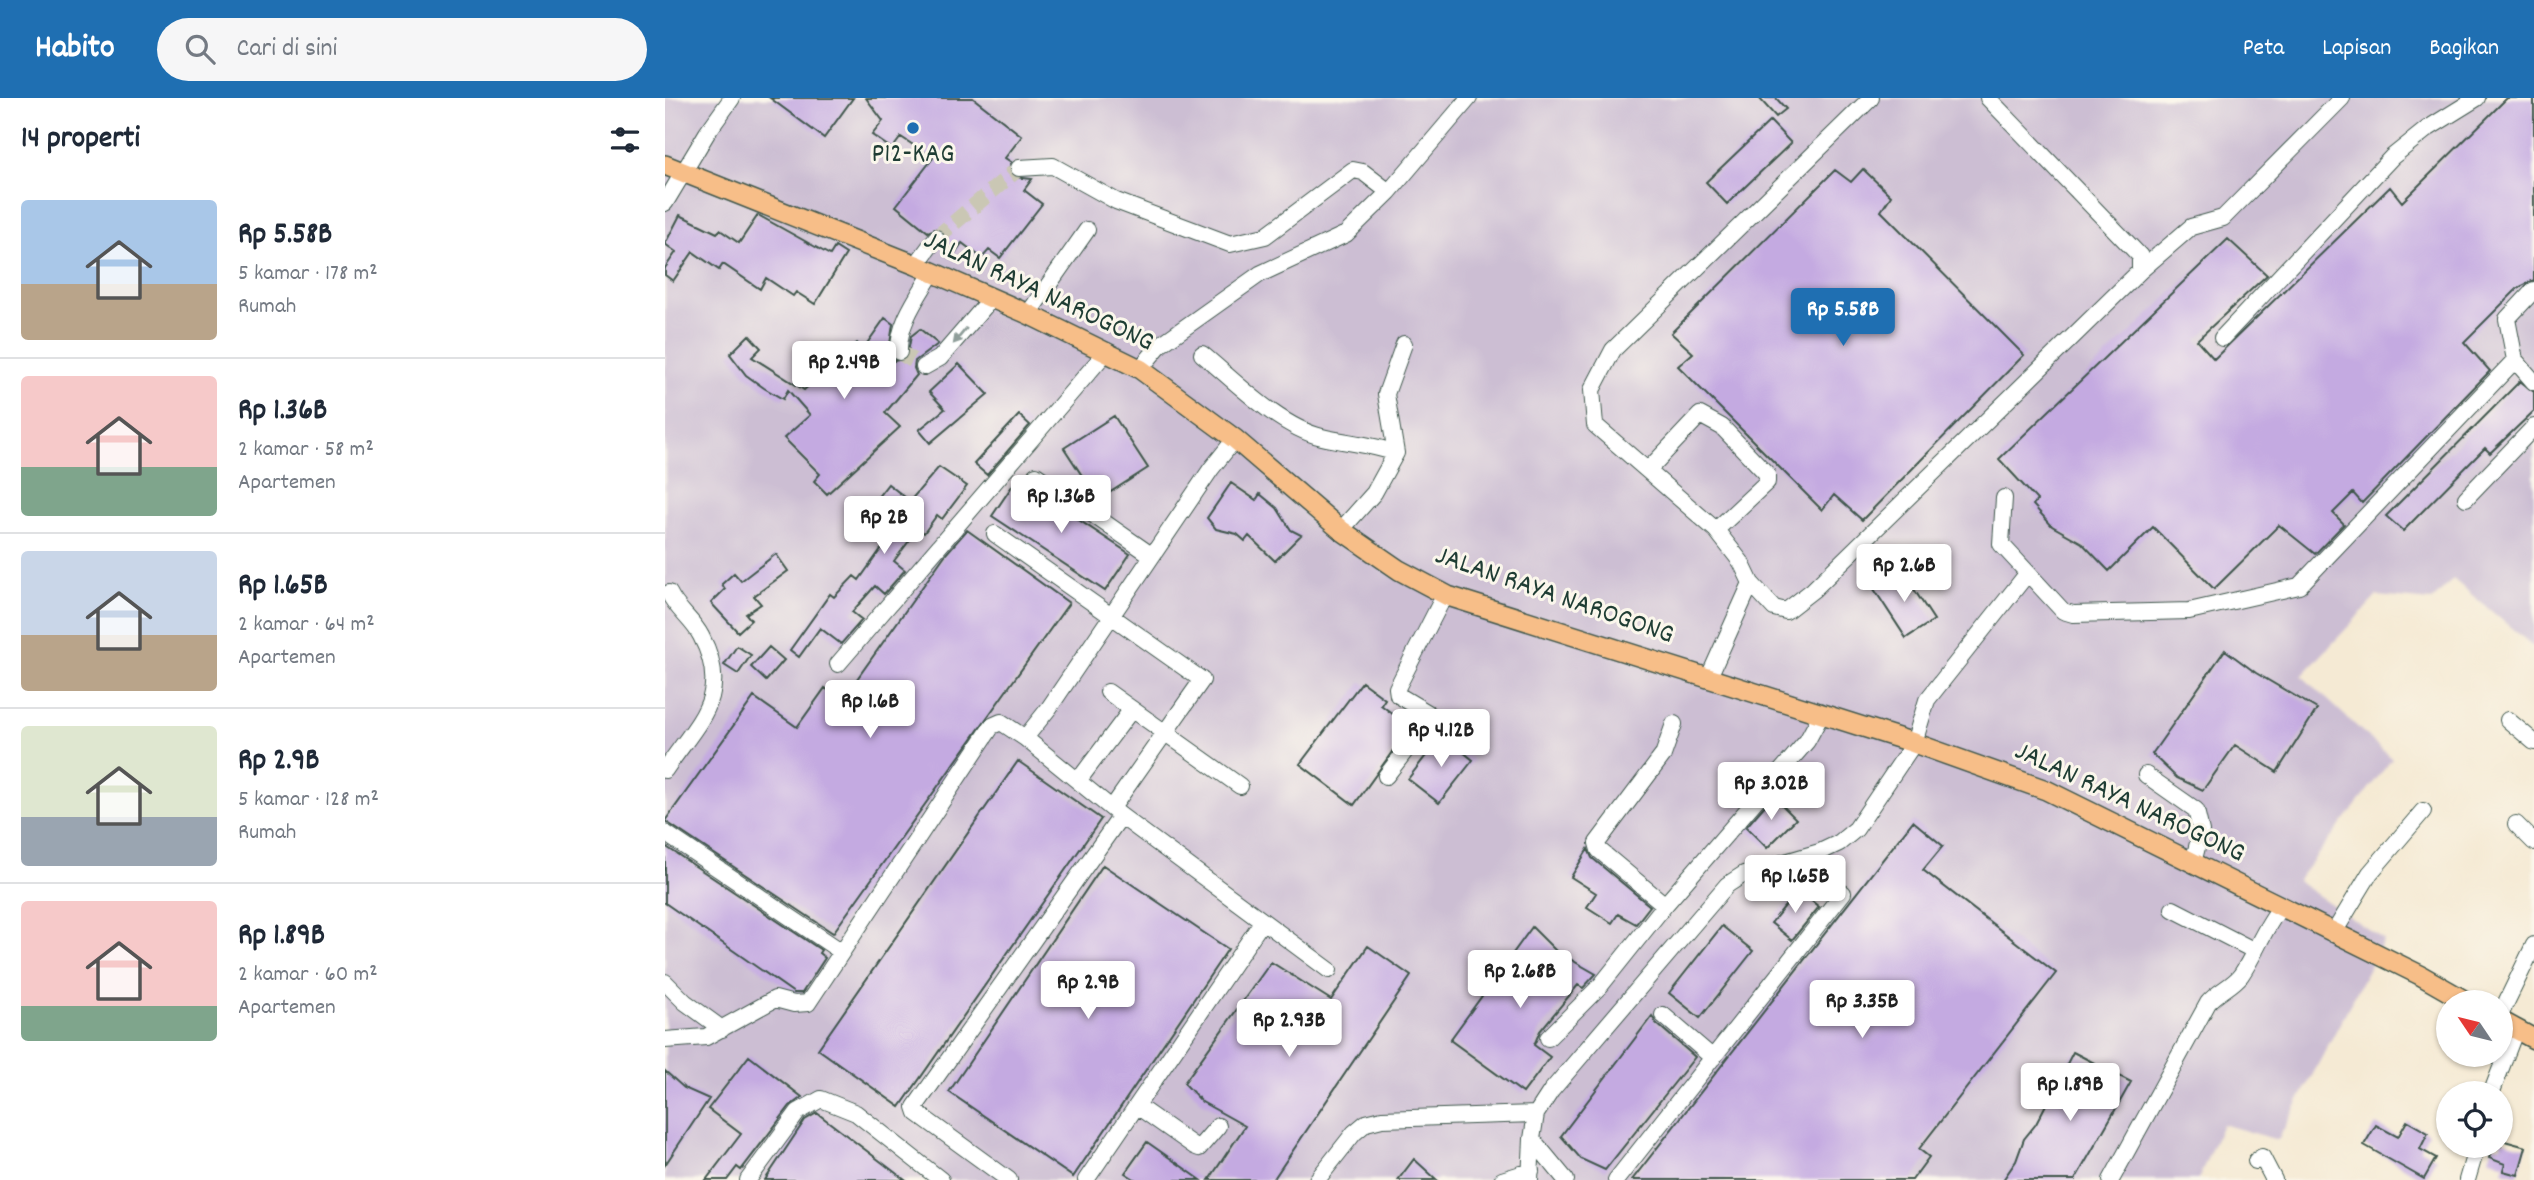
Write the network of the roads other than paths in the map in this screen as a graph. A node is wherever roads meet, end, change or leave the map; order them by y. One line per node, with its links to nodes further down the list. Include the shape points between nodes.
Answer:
1 (732, 98): 8 (street)
2 (1469, 98): 9 (street)
3 (1871, 98): 30 (street, via 1613,350 1592,390 1595,425)
4 (1988, 98): 14 (street, via 2140,256)
5 (2342, 98): 14 (street, via 2223,218 2191,227)
6 (2477, 98): 18 (street, via 2392,156)
7 (1019, 168): 9 (street, via 1053,166 1116,201 1230,244 1265,236 1353,170 1363,172)
8 (674, 169): 10 (street); 13 (main road, JALAN RAYA NAROGONG)
9 (1389, 192): 25 (street, via 1346,234 1260,274 1160,345)
10 (665, 203)
11 (1087, 230): 17 (street)
12 (936, 238): 13 (street)
13 (924, 269): 16 (main road, JALAN RAYA NAROGONG); 21 (street, via 899,337)
14 (2140, 271): 39 (street, via 1813,590 1786,611 1774,608)
15 (2534, 290): 23 (street, via 2507,319)
16 (991, 299): 17 (main road, JALAN RAYA NAROGONG); 24 (street, one-way to 24, via 940,358)
17 (1028, 314): 20 (main road, JALAN RAYA NAROGONG)
18 (2222, 338)
19 (1404, 344): 29 (street, via 1386,394)
20 (1107, 351): 25 (main road, JALAN RAYA NAROGONG); 43 (street)
21 (899, 352)
22 (1202, 354): 29 (street, via 1273,412 1319,437 1370,443)
23 (2515, 360): 26 (street); 38 (street, via 2299,586 2189,611 2073,614 2063,611)
24 (924, 367)
25 (1140, 369): 28 (main road, JALAN RAYA NAROGONG)
26 (2534, 382)
27 (2534, 427): 33 (street)
28 (1235, 439): 34 (main road, JALAN RAYA NAROGONG); 37 (street)
29 (1396, 453): 34 (street, via 1374,493)
30 (1648, 470): 35 (street); 35 (street, via 1700,415 1722,427 1767,474 1767,482)
31 (1036, 475): 37 (street)
32 (2004, 498): 38 (street, via 2001,544)
33 (2466, 498)
34 (1341, 530): 41 (main road, JALAN RAYA NAROGONG, via 1399,570)
35 (1716, 530): 39 (street)
36 (995, 534): 42 (street)
37 (1151, 555): 42 (street)
38 (2027, 574): 53 (street, via 1927,700)
39 (1751, 583): 44 (street)
40 (669, 593): 54 (street, via 700,634 715,670 713,698)
41 (1448, 596): 44 (main road, JALAN RAYA NAROGONG); 56 (street, via 1397,688 1398,695 1428,713 1429,720)
42 (1111, 615): 50 (street, via 1200,677 1201,683); 51 (street)
43 (838, 664)
44 (1708, 679): 47 (main road, JALAN RAYA NAROGONG)
45 (1108, 692): 46 (street)
46 (1132, 709): 50 (street); 57 (street)
47 (1821, 715): 53 (main road, JALAN RAYA NAROGONG); 66 (street, via 1807,741)
48 (2508, 720): 52 (street)
49 (1674, 724): 66 (street, via 1663,755 1597,843 1599,850)
50 (1166, 732): 58 (street); 60 (street)
51 (1025, 738): 57 (street); 73 (street, via 1001,722 992,726)
52 (2534, 742)
53 (1914, 743): 64 (main road, JALAN RAYA NAROGONG, via 2046,790); 86 (street, via 1856,829 1839,843 1744,874 1727,885)
54 (665, 770)
55 (2146, 775): 64 (street, via 2196,810 2201,831)
56 (1386, 776)
57 (1078, 780): 60 (street)
58 (1240, 786)
59 (2423, 811): 70 (street, via 2370,873)
60 (1117, 812): 69 (street); 94 (street, via 915,1107 917,1113)
61 (2516, 824): 63 (street)
62 (665, 833): 73 (street)
63 (2534, 842)
64 (2193, 863): 67 (main road, JALAN RAYA NAROGONG)
65 (1843, 893): 84 (street)
66 (1665, 905): 81 (street, via 1601,985)
67 (2281, 908): 70 (main road, JALAN RAYA NAROGONG); 72 (street)
68 (2173, 909): 72 (street)
69 (1262, 922): 74 (street); 85 (street)
70 (2333, 934): 76 (main road, JALAN RAYA NAROGONG)
71 (2534, 945): 77 (street)
72 (2255, 951): 100 (street, via 2240,977 2208,1003)
73 (842, 953): 80 (street, via 808,1003 775,999)
74 (1329, 970)
75 (665, 982): 80 (street)
76 (2446, 990)
77 (2512, 990)
78 (1663, 1015): 84 (street)
79 (2513, 1027): 82 (main road)
80 (722, 1028): 83 (street, via 706,1037)
81 (1548, 1038)
82 (2534, 1039)
83 (665, 1040)
84 (1713, 1058): 99 (street)
85 (1137, 1106): 87 (street, via 1199,1148); 95 (street)
86 (1536, 1114): 88 (street); 96 (street, via 1366,1123)
87 (1218, 1126)
88 (1532, 1139): 91 (street); 98 (street)
89 (2473, 1158): 102 (street)
90 (2256, 1161): 101 (street, via 2262,1157)
91 (1531, 1176): 97 (street)
92 (748, 1180): 93 (street, via 798,1112 821,1099 856,1113)
93 (941, 1180)
94 (1009, 1180)
95 (1086, 1180)
96 (1317, 1180)
97 (1502, 1180)
98 (1566, 1180)
99 (1616, 1180)
100 (2111, 1180)
101 (2274, 1180)
102 (2467, 1180)

